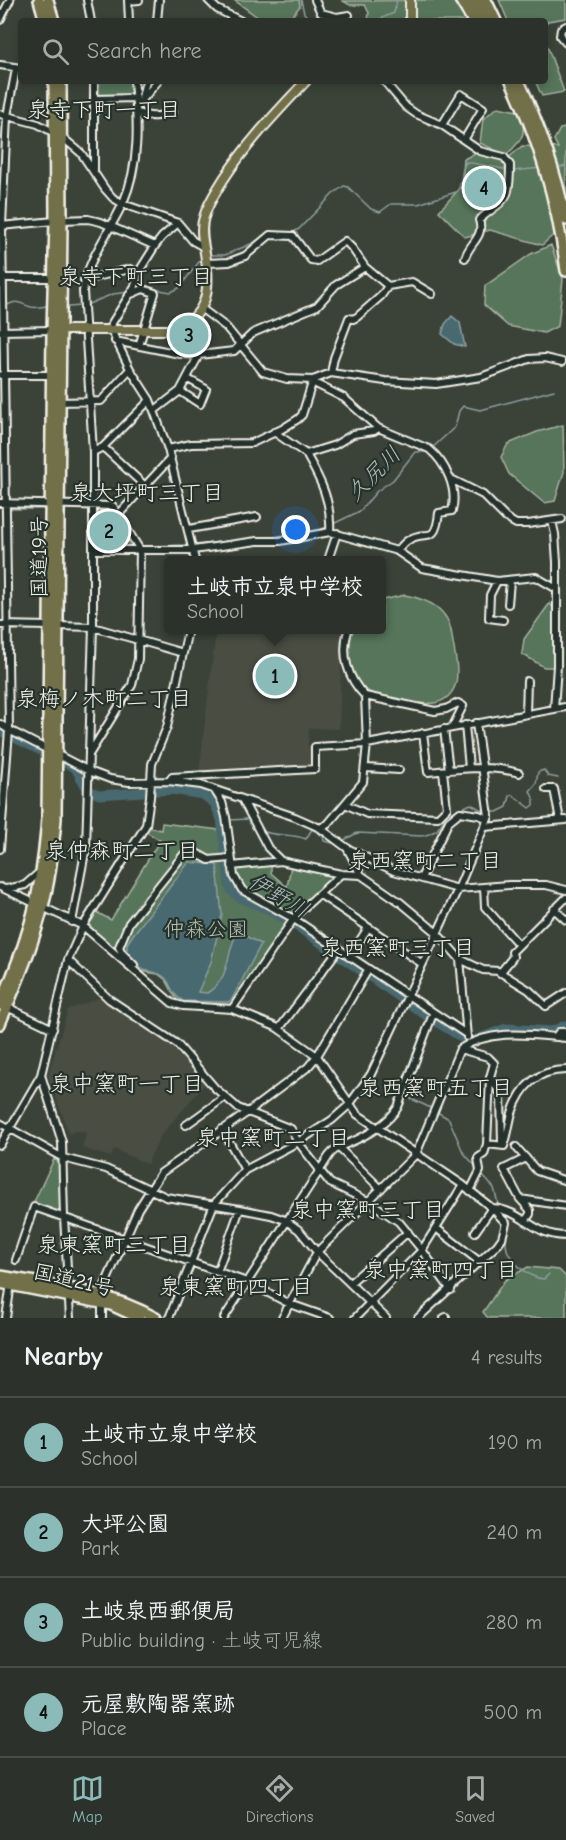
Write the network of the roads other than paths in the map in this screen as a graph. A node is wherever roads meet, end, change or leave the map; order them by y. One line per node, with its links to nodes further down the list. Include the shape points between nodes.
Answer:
1 (10, 0): 15 (street)
2 (39, 0): 17 (highway)
3 (48, 0): 18 (highway)
4 (87, 0): 19 (street)
5 (128, 0): 6 (street); 20 (street)
6 (139, 0)
7 (159, 0): 21 (street)
8 (208, 0): 22 (street)
9 (315, 0): 16 (street, via 321,13)
10 (410, 0): 23 (main road)
11 (460, 0): 24 (highway)
12 (469, 0): 25 (highway)
13 (478, 0): 26 (highway)
14 (486, 0): 27 (highway)
15 (1, 15)
16 (350, 15)
17 (44, 18)
18 (53, 18)
19 (91, 18)
20 (129, 18)
21 (157, 18)
22 (235, 18)
23 (410, 18)
24 (471, 18)
25 (478, 18)
26 (487, 18)
27 (495, 18)
28 (566, 26): 29 (street, via 561,28 560,36)
29 (566, 43)
30 (0, 65): 31 (street)
31 (18, 68): 46 (street)
32 (54, 84): 48 (highway, 国道19号)
33 (61, 84): 48 (highway, 国道19号)
34 (94, 84): 42 (street)
35 (135, 84): 43 (street)
36 (145, 84): 43 (street)
37 (155, 84): 43 (street)
38 (303, 84): 59 (main road, via 251,140 214,195 204,217)
39 (387, 84): 47 (street, via 406,107)
40 (511, 84): 45 (highway)
41 (522, 84): 45 (highway)
42 (94, 99): 43 (street); 50 (street)
43 (138, 104): 44 (street, via 154,116); 52 (street, via 137,152)
44 (173, 112)
45 (529, 112): 51 (highway)
46 (3, 115): 48 (street, via 38,124); 56 (street)
47 (442, 125): 49 (street); 49 (street, via 461,94 483,108)
48 (59, 135): 50 (street, via 81,153); 54 (highway, 国道19号)
49 (464, 140): 60 (street, via 480,151 504,157 510,165 508,195 479,220 480,233)
50 (94, 172): 52 (street, via 109,194)
51 (556, 193): 53 (highway); 63 (highway)
52 (123, 204): 55 (street); 57 (street)
53 (566, 220)
54 (59, 221): 56 (street); 57 (street, via 88,219); 65 (highway, 国道19号); 73 (highway, 国道19号)
55 (178, 223): 58 (street); 59 (street)
56 (1, 225): 67 (street)
57 (110, 226): 58 (street); 66 (street)
58 (155, 246): 64 (street)
59 (205, 249): 61 (main road)
60 (465, 258)
61 (207, 262): 62 (street, via 229,262 245,256 276,234 293,236 311,260 317,261 345,241); 71 (main road, via 208,285)
62 (365, 267): 68 (street); 78 (street, via 336,285 317,306 253,333)
63 (566, 271)
64 (138, 273): 66 (street, via 130,269); 70 (street)
65 (52, 278): 67 (street); 73 (highway, 国道19号)
66 (84, 280): 72 (street)
67 (2, 283): 75 (street)
68 (388, 286): 69 (street, via 412,282); 83 (street, via 357,317 349,318)
69 (432, 294)
70 (128, 295): 74 (street); 76 (street, via 143,289 155,293)
71 (202, 309): 76 (main road, via 177,328); 78 (street)
72 (86, 329): 73 (main road); 74 (main road); 91 (street)
73 (56, 330): 75 (street); 85 (highway, 国道19号); 90 (highway, 国道19号)
74 (111, 330): 76 (main road); 77 (street)
75 (2, 331): 84 (street)
76 (144, 331): 79 (street)
77 (115, 341): 79 (street); 82 (street)
78 (242, 345): 80 (street, via 234,351); 87 (street, via 263,372 287,379)
79 (139, 346): 80 (street)
80 (199, 355): 86 (street)
81 (562, 362): 83 (street, via 537,358 481,377 436,384)
82 (130, 369): 89 (street); 91 (street, via 101,401)
83 (331, 373): 87 (street)
84 (2, 375): 85 (street); 102 (street)
85 (53, 375): 104 (highway, 国道19号)
86 (188, 379): 88 (street); 88 (street, via 206,389 200,404)
87 (313, 380): 93 (street, via 348,401); 94 (street, via 302,415)
88 (180, 391): 92 (street)
89 (150, 400): 92 (street); 95 (street)
90 (59, 402): 91 (street); 104 (highway, 国道19号)
91 (90, 402): 97 (street)
92 (155, 410): 96 (street)
93 (378, 428): 98 (street); 100 (street, via 429,448)
94 (274, 432): 96 (street, via 252,443 191,444); 98 (street)
95 (103, 447): 97 (street); 101 (street)
96 (168, 449): 99 (street)
97 (93, 452): 103 (street)
98 (306, 454): 110 (street, via 325,490)
99 (171, 458): 101 (street); 109 (street)
100 (451, 480): 108 (street, via 483,495 511,522); 114 (street, via 452,511 439,513 433,534 408,539)
101 (145, 486): 105 (street)
102 (3, 503): 104 (street); 122 (street)
103 (93, 504): 104 (street); 105 (street, via 113,506); 112 (street)
104 (54, 505): 123 (highway, 国道19号)
105 (118, 514): 113 (street)
106 (257, 517): 109 (street)
107 (562, 519): 108 (street)
108 (552, 521): 119 (street)
109 (189, 529): 111 (street)
110 (332, 529): 111 (street, via 280,541); 114 (street); 116 (street)
111 (193, 546): 113 (street); 115 (street)
112 (94, 550): 113 (street); 124 (street)
113 (140, 550): 127 (street)
114 (397, 551): 117 (street, via 422,568)
115 (194, 556)
116 (329, 556)
117 (498, 581): 118 (street); 121 (street, via 490,595 489,618)
118 (510, 581): 119 (street, via 536,577); 120 (street)
119 (555, 588): 132 (street)
120 (508, 604)
121 (503, 620)
122 (4, 625): 123 (street); 139 (street)
123 (54, 626): 124 (street); 142 (highway, 国道19号)
124 (93, 627): 127 (street); 143 (street)
125 (187, 634): 128 (street)
126 (347, 634): 130 (street, via 348,671)
127 (139, 640): 128 (street); 143 (street, via 132,685)
128 (183, 653): 152 (street, via 167,727 152,764)
129 (527, 681): 133 (street)
130 (365, 696): 137 (street, via 435,711 458,703 463,706); 141 (street)
131 (565, 707): 132 (street)
132 (554, 709): 133 (street)
133 (526, 714): 134 (street)
134 (476, 723): 136 (street); 144 (street)
135 (0, 724): 139 (street)
136 (465, 725): 137 (street); 146 (street)
137 (452, 728): 138 (street)
138 (444, 729): 140 (street); 148 (street)
139 (9, 730): 142 (street); 155 (street)
140 (423, 733): 141 (street); 148 (street, via 428,772)
141 (367, 744): 145 (street); 151 (street, via 315,747 315,769 172,777)
142 (53, 751): 149 (street); 167 (highway, 国道19号); 177 (highway, 国道19号, via 55,829 48,884)
143 (90, 754): 149 (street)
144 (483, 767): 146 (street); 150 (street); 158 (street)
145 (366, 768): 147 (street); 157 (street, via 363,782)
146 (469, 768): 148 (street)
147 (399, 770)
148 (446, 770): 157 (street, via 447,808 438,817 367,814)
149 (89, 771): 152 (street, via 110,779); 181 (street, via 86,847)
150 (519, 774)
151 (169, 782): 152 (street); 154 (street)
152 (151, 785): 182 (street, via 146,825)
153 (546, 789): 159 (street, via 554,789)
154 (214, 790): 156 (street); 164 (street, via 227,820)
155 (2, 794): 163 (street)
156 (242, 799): 161 (street); 165 (street, via 268,848)
157 (345, 804): 161 (street)
158 (489, 818): 160 (street); 170 (street, via 460,812 449,821)
159 (564, 821): 160 (street)
160 (484, 827): 173 (street)
161 (320, 828): 162 (street)
162 (344, 846): 169 (street); 170 (street, via 394,871)
163 (0, 849)
164 (231, 858): 166 (street); 192 (street, via 209,860 196,853 183,854 129,923 119,947 138,969)
165 (281, 861): 166 (street); 168 (street)
166 (232, 866): 179 (street, via 237,884 245,893)
167 (42, 870): 172 (street, via 24,885); 177 (highway, 国道19号)
168 (341, 874): 169 (street); 175 (street)
169 (361, 875): 184 (street)
170 (422, 878): 173 (street)
171 (484, 886): 173 (street); 174 (street, via 546,885); 185 (street, via 485,907)
172 (3, 888): 177 (street)
173 (458, 889): 184 (street)
174 (566, 890)
175 (319, 894): 179 (street); 183 (street)
176 (566, 898): 178 (street)
177 (39, 906): 181 (street); 196 (highway, 国道19号)
178 (554, 909): 180 (street); 185 (street)
179 (294, 919): 186 (street); 197 (street)
180 (566, 920)
181 (72, 922): 182 (street)
182 (83, 926): 189 (street); 192 (street)
183 (368, 928): 187 (street); 190 (street)
184 (436, 932): 188 (street); 190 (street)
185 (519, 945): 193 (street)
186 (338, 950): 187 (street); 201 (street)
187 (349, 957): 191 (street)
188 (460, 959): 193 (street); 203 (street)
189 (68, 960): 200 (street); 212 (street, via 109,999 177,1044)
190 (422, 963): 195 (street)
191 (368, 970): 195 (street); 208 (street)
192 (137, 973): 197 (street, via 172,1003)
193 (500, 973): 194 (street, via 529,990 546,1006)
194 (566, 993)
195 (407, 996): 198 (street); 213 (street, via 371,1074)
196 (3, 1006): 199 (highway, 国道19号); 200 (street)
197 (232, 1009): 201 (street)
198 (433, 1014): 203 (street); 217 (street, via 393,1116)
199 (0, 1024)
200 (53, 1029): 210 (street)
201 (279, 1029): 208 (street)
202 (566, 1032): 204 (street)
203 (466, 1034): 206 (street)
204 (555, 1037): 205 (street); 206 (street, via 510,1033)
205 (566, 1038)
206 (469, 1044): 207 (street)
207 (460, 1049): 211 (street, via 493,1060); 226 (street)
208 (317, 1056): 213 (street); 214 (street)
209 (566, 1070): 223 (street, via 539,1075 524,1091)
210 (41, 1075): 219 (street); 227 (street)
211 (490, 1077): 221 (street); 223 (street, via 501,1094)
212 (225, 1097): 214 (street); 216 (street)
213 (350, 1105): 217 (street); 220 (street)
214 (248, 1112): 218 (street); 220 (street, via 291,1129)
215 (0, 1123): 219 (street)
216 (186, 1125)
217 (376, 1127): 224 (street); 226 (street)
218 (222, 1129): 229 (street); 234 (street, via 161,1173)
219 (9, 1130): 222 (street); 227 (street)
220 (298, 1142): 229 (street); 230 (street)
221 (487, 1144): 223 (street); 235 (street, via 478,1158 478,1174)
222 (0, 1145)
223 (502, 1145)
224 (339, 1147): 230 (street); 233 (street)
225 (516, 1147): 228 (street)
226 (416, 1154): 232 (street); 233 (street)
227 (63, 1158): 234 (street, via 106,1169); 242 (street)
228 (526, 1158): 231 (street, via 537,1171); 236 (street, via 504,1168)
229 (245, 1170): 238 (street)
230 (319, 1170): 237 (street, via 337,1188); 243 (street)
231 (566, 1181)
232 (463, 1185): 235 (street); 245 (street)
233 (381, 1189): 237 (street)
234 (149, 1190): 238 (street, via 173,1199); 249 (street)
235 (470, 1191): 240 (street)
236 (520, 1198): 239 (street); 244 (street, via 530,1210)
237 (370, 1202): 246 (street); 251 (street)
238 (214, 1204): 241 (street); 253 (street)
239 (566, 1206)
240 (496, 1208): 244 (street, via 509,1210); 247 (street); 254 (street, via 506,1223 502,1238)
241 (240, 1209): 243 (street); 255 (street)
242 (64, 1217): 249 (street); 252 (street, via 34,1207); 262 (street)
243 (285, 1220): 251 (street); 257 (street)
244 (525, 1221): 248 (street, via 547,1234)
245 (436, 1227): 250 (street); 254 (street)
246 (408, 1232): 250 (street); 258 (street)
247 (476, 1232)
248 (566, 1236)
249 (124, 1239): 253 (street); 263 (street)
250 (422, 1250): 261 (street); 264 (street)
251 (317, 1252): 258 (street); 265 (street)
252 (16, 1260)
253 (191, 1262): 255 (street); 271 (street)
254 (480, 1262): 261 (street)
255 (217, 1272): 257 (street)
256 (0, 1276): 262 (highway, 国道21号)
257 (247, 1282): 265 (street); 272 (street)
258 (350, 1282): 264 (street)
259 (0, 1283): 262 (highway, 国道21号)
260 (10, 1290): 266 (street)
261 (451, 1290): 277 (street)
262 (69, 1291): 263 (highway, 国道21号); 267 (street)
263 (101, 1298): 268 (street); 269 (highway, 国道21号); 270 (highway, 国道21号)
264 (372, 1303): 275 (street); 276 (street)
265 (290, 1305): 273 (street); 274 (street)
266 (6, 1318)
267 (70, 1318)
268 (102, 1318)
269 (139, 1318)
270 (156, 1318)
271 (169, 1318)
272 (224, 1318)
273 (282, 1318)
274 (330, 1318)
275 (355, 1318)
276 (386, 1318)
277 (418, 1318)

